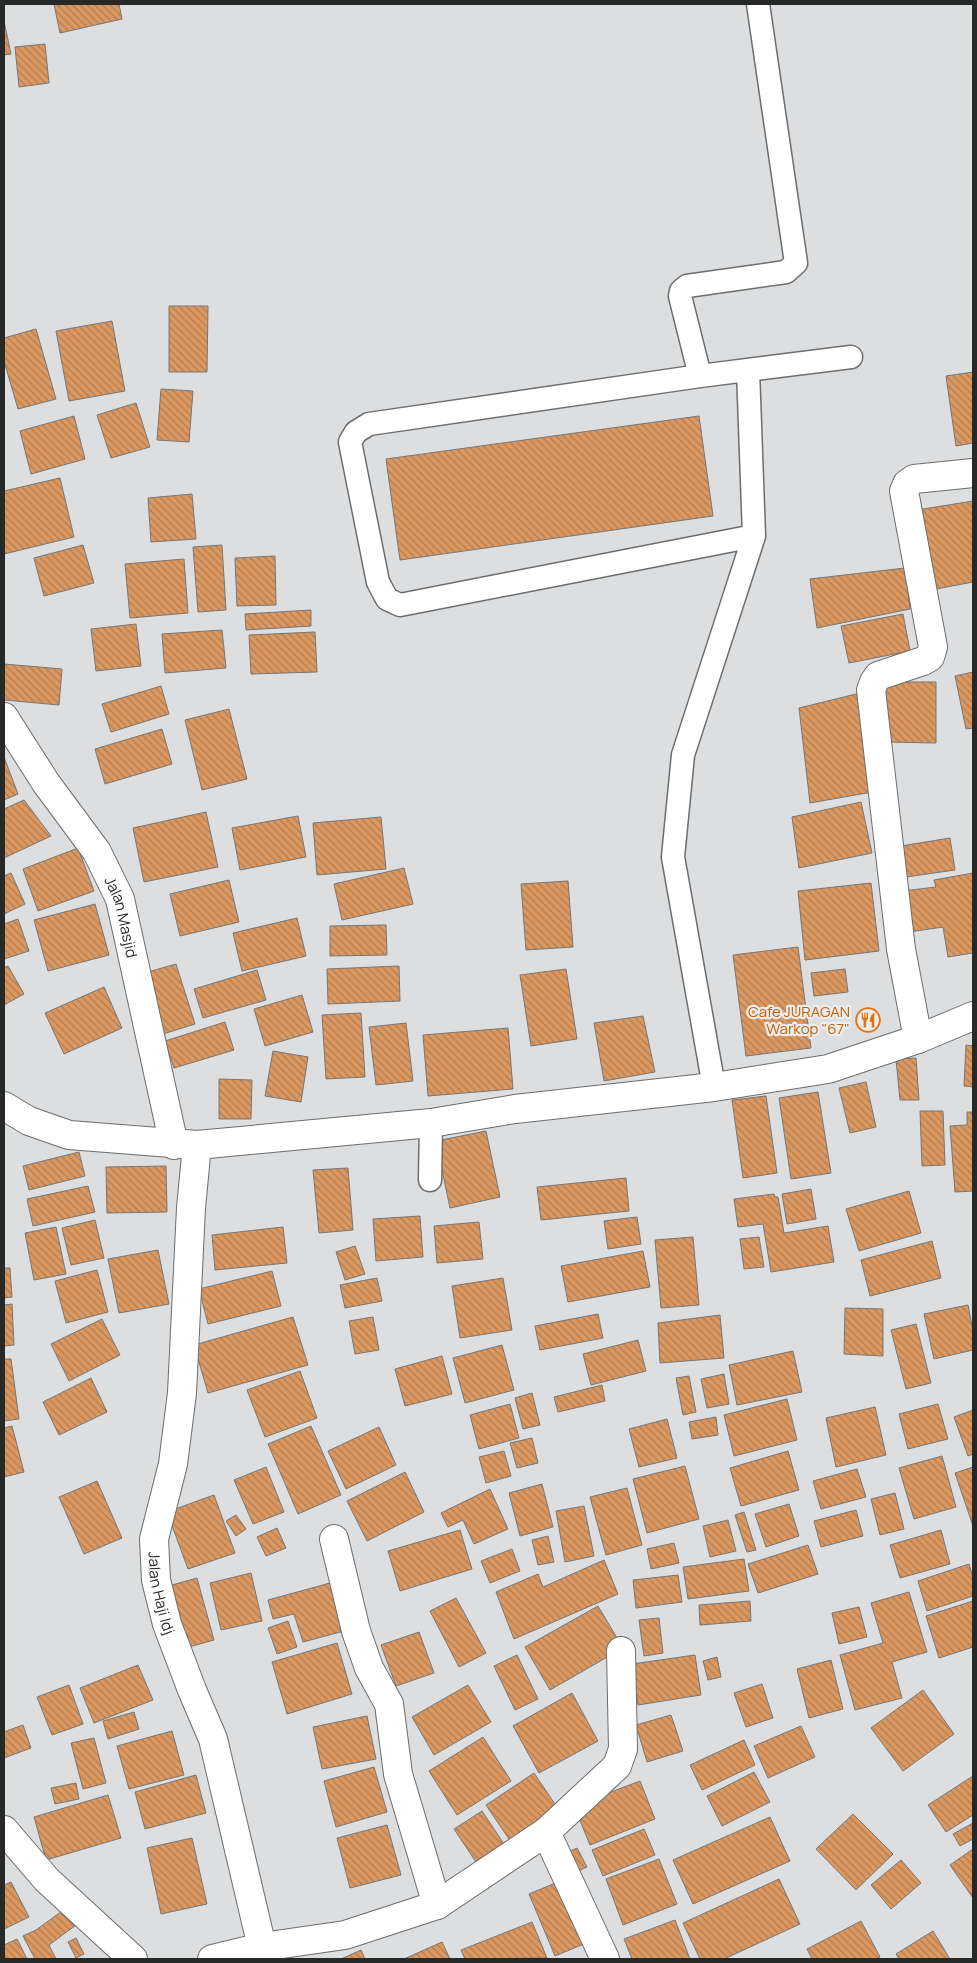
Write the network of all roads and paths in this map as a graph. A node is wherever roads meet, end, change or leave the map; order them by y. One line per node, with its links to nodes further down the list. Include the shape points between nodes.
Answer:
1 (758, 4): 4 (lane, via 796,263 786,272 686,286 680,296)
2 (851, 357): 3 (lane)
3 (748, 370): 4 (lane); 6 (lane)
4 (700, 376): 6 (lane, via 369,424 356,432 350,442 378,582 386,599 400,605)
5 (973, 473): 9 (street, via 914,479 907,484 904,491 933,647 930,657 923,661 878,676 872,690 901,949)
6 (754, 536): 10 (lane, via 682,755 673,857)
7 (6, 725): 13 (street, Jalan Masjid, via 97,852 120,899)
8 (973, 1016): 9 (street)
9 (918, 1039): 10 (street, via 828,1069)
10 (714, 1087): 12 (street)
11 (4, 1106): 13 (street, via 29,1120 69,1135)
12 (431, 1123): 13 (street); 14 (lane)
13 (185, 1145): 20 (street, Jalan Haji Idj, via 191,1208 182,1393 173,1464 154,1539 156,1580 167,1624 213,1739)
14 (430, 1180)
15 (334, 1539): 19 (street, via 356,1631 369,1668 389,1704 398,1774)
16 (621, 1651): 18 (street, via 623,1749 617,1766)
17 (4, 1830): 21 (street, via 47,1880)
18 (546, 1832): 19 (street); 23 (street)
19 (437, 1905): 20 (street, via 345,1935)
20 (262, 1947): 22 (street)
21 (133, 1959)
22 (212, 1959)
23 (605, 1959)

